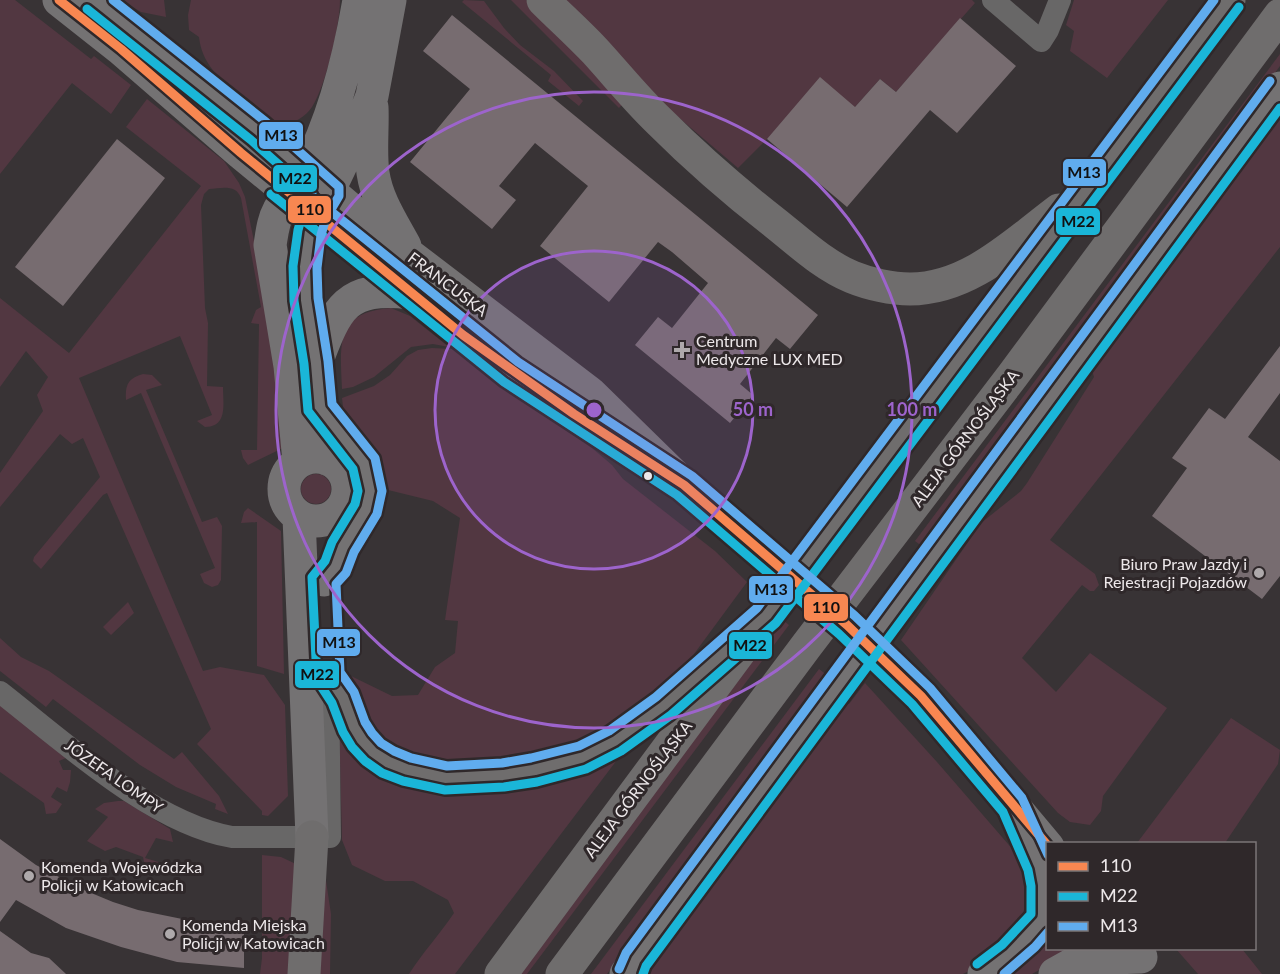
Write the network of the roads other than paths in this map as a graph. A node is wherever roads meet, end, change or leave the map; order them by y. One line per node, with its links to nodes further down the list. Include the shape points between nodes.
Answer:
1 (59, 0): 15 (street, FRANCUSKA)
2 (94, 0): 12 (street, FRANCUSKA)
3 (359, 0): 13 (street, via 340,86)
4 (390, 0): 11 (street)
5 (543, 0): 14 (highway, via 658,120 725,183 800,244 853,277 911,289 968,275)
6 (993, 0): 7 (street, via 1041,41)
7 (1060, 0)
8 (1229, 0): 14 (highway, ALEJA GÓRNOŚLĄSKA)
9 (1280, 15): 37 (highway, ALEJA GÓRNOŚLĄSKA)
10 (1280, 88): 34 (street)
11 (372, 96): 15 (street, via 363,119); 16 (street, via 376,188)
12 (259, 131): 13 (street, via 288,141); 15 (street, FRANCUSKA)
13 (322, 135): 15 (street)
14 (1087, 189): 25 (highway, ALEJA GÓRNOŚLĄSKA)
15 (310, 193): 16 (street, FRANCUSKA); 17 (street, FRANCUSKA); 18 (street, via 306,299); 20 (street, via 279,209 270,245 290,366)
16 (411, 255): 21 (street, FRANCUSKA, via 590,393)
17 (411, 293): 18 (street, via 378,290 347,304 327,333); 21 (street, FRANCUSKA, via 511,372)
18 (316, 363): 19 (street)
19 (320, 409): 20 (street); 24 (street, via 364,464 370,491 366,509 336,567)
20 (313, 460): 22 (street, via 291,468 284,487 287,503); 23 (street, via 336,464 348,482 345,502)
21 (684, 485): 28 (street, FRANCUSKA, via 847,626 921,696)
22 (299, 517): 23 (street, via 315,522); 29 (street)
23 (331, 518): 24 (street)
24 (324, 580): 26 (street)
25 (766, 616): 26 (highway, via 663,706 615,741 583,757 503,775 447,778 388,762 362,740 344,697); 36 (highway, ALEJA GÓRNOŚLĄSKA)
26 (328, 676): 29 (street, via 330,837)
27 (0, 692): 29 (street, JÓZEFA LOMPY, via 103,772 189,824 232,837)
28 (1013, 806): 30 (street, FRANCUSKA); 31 (street, via 1039,866)
29 (312, 837): 35 (highway)
30 (1046, 846)
31 (1046, 916): 38 (street, via 1010,954)
32 (1143, 960): 33 (street)
33 (1075, 961)
34 (631, 969)
35 (304, 974)
36 (501, 974)
37 (562, 974)
38 (984, 974)

